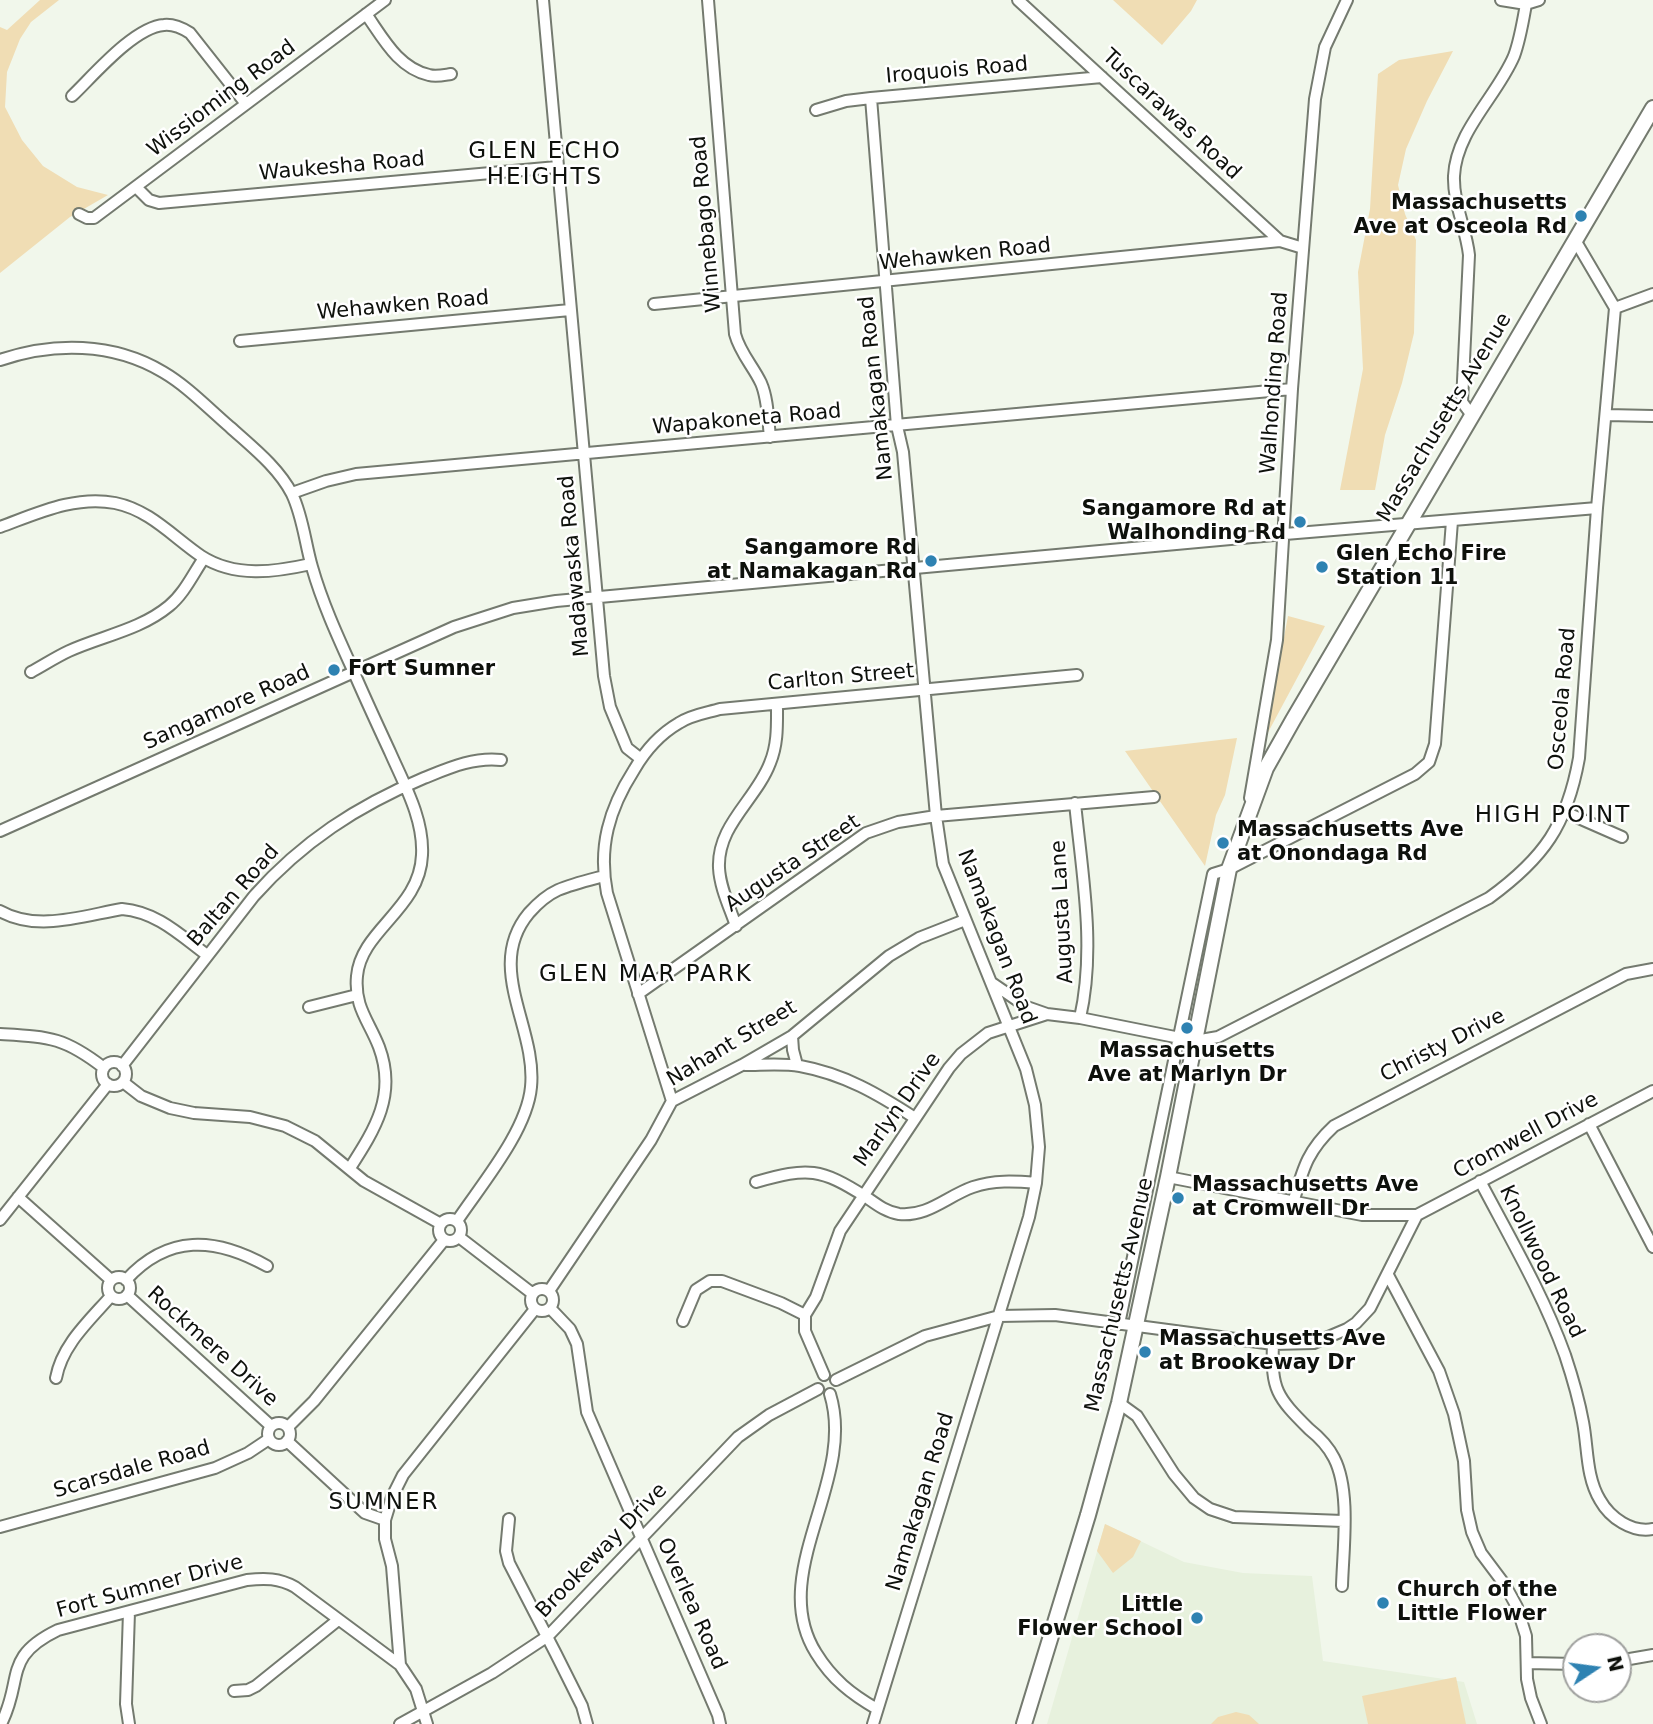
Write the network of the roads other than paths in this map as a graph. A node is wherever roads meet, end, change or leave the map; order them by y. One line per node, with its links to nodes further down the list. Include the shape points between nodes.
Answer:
1 (385, 0): 9 (street, Wissioming Road)
2 (543, 0): 17 (street, Madawaska Road)
3 (708, 0): 25 (street, Winnebago Road)
4 (1018, 0): 11 (street, Tuscarawas Road)
5 (1347, 0): 22 (street, Walhonding Road, via 1325,47 1315,99)
6 (1502, 0): 8 (street)
7 (1539, 0): 8 (street)
8 (1528, 2): 32 (street, via 1513,57 1461,145 1454,173 1455,198 1469,254 1462,402)
9 (366, 14): 10 (street, via 408,66 431,76); 14 (street, Wissioming Road)
10 (451, 74)
11 (1102, 77): 13 (street, Iroquois Road); 21 (street, Tuscarawas Road)
12 (72, 96): 14 (street, via 135,37 165,24 190,33)
13 (871, 98): 16 (street, Iroquois Road); 23 (street, Namakagan Road)
14 (246, 104): 18 (street, Wissioming Road)
15 (1653, 108): 20 (main road, Massachusetts Avenue)
16 (816, 110)
17 (557, 167): 18 (street, Waukesha Road, via 159,203); 28 (street, Madawaska Road)
18 (137, 188): 19 (street, Wissioming Road, via 94,218)
19 (79, 214)
20 (1575, 240): 27 (street); 32 (main road, Massachusetts Avenue)
21 (1280, 241): 22 (street, Tuscarawas Road); 23 (street, Wehawken Road)
22 (1303, 248): 31 (street, Walhonding Road)
23 (886, 282): 25 (street, Wehawken Road); 35 (street, Namakagan Road)
24 (1653, 294): 27 (street)
25 (733, 296): 26 (street, Wehawken Road); 36 (street, Winnebago Road, via 735,334 764,392)
26 (654, 304)
27 (1615, 308): 33 (street, Osceola Road)
28 (570, 310): 29 (street, Wehawken Road); 37 (street, Madawaska Road)
29 (240, 341)
30 (0, 360): 38 (street, via 47,348 76,347 136,359 188,390 263,456)
31 (1293, 389): 35 (street, Wapakoneta Road); 43 (street, Walhonding Road)
32 (1471, 414): 41 (main road, Massachusetts Avenue)
33 (1607, 415): 34 (street); 39 (street, Osceola Road)
34 (1653, 416)
35 (897, 426): 36 (street, Wapakoneta Road); 46 (street, Namakagan Road)
36 (770, 437): 37 (street, Wapakoneta Road)
37 (584, 453): 38 (street, Wapakoneta Road, via 356,474); 47 (street, Madawaska Road)
38 (292, 494): 45 (street)
39 (1597, 508): 40 (street, Sangamore Road); 58 (street, Osceola Road, via 1579,758)
40 (1452, 521): 41 (street, Sangamore Road); 63 (street, via 1435,744 1429,762 1415,774)
41 (1407, 524): 43 (street, Sangamore Road); 59 (main road, Massachusetts Avenue, via 1266,768)
42 (0, 527): 44 (street, via 55,507 89,501 115,503 139,511)
43 (1285, 534): 46 (street, Sangamore Road); 59 (street, Walhonding Road, via 1277,640)
44 (204, 558): 45 (street, via 237,570 260,572); 48 (street, via 183,591 157,615 68,651)
45 (311, 564): 49 (street)
46 (914, 569): 47 (street, Sangamore Road); 51 (street, Namakagan Road)
47 (598, 598): 49 (street, Sangamore Road, via 556,601 489,615); 53 (street, Madawaska Road, via 610,707 627,748)
48 (31, 672)
49 (354, 673): 55 (street); 61 (street, Sangamore Road)
50 (1077, 675): 51 (street, Carlton Street)
51 (925, 690): 52 (street, Carlton Street); 60 (street, Namakagan Road)
52 (777, 704): 53 (street, Carlton Street, via 694,716 660,736); 67 (street, via 771,761 728,828 720,852 721,878)
53 (640, 759): 64 (street, via 610,816)
54 (501, 760): 55 (street, Baltan Road, via 458,764)
55 (405, 786): 68 (street, Baltan Road, via 335,823 305,846 262,887); 72 (street, via 421,829 418,877 406,902 363,955)
56 (1154, 797): 57 (street, Augusta Street)
57 (1075, 803): 60 (street, Augusta Street); 75 (street, Augusta Lane, via 1089,958)
58 (1565, 812): 62 (street); 80 (street, Osceola Road, via 1536,858 1489,898 1218,1037)
59 (1248, 814): 63 (main road, Massachusetts Avenue)
60 (936, 816): 66 (street, Namakagan Road, via 943,864); 67 (street, Augusta Street, via 898,821 866,833)
61 (0, 831)
62 (1622, 837)
63 (1229, 869): 79 (street, Massachusetts Avenue, via 1213,874); 80 (main road, Massachusetts Avenue)
64 (604, 876): 71 (street); 101 (street, via 557,890 537,904 516,933 509,974 531,1054 531,1088 516,1133)
65 (0, 911): 68 (street, via 43,923 133,910 164,922)
66 (965, 920): 70 (street, Namakagan Road); 78 (street, Nahant Street, via 889,956)
67 (736, 926): 71 (street, Augusta Street)
68 (207, 955): 83 (street, Baltan Road)
69 (1653, 969): 98 (street, Christy Drive, via 1626,974 1334,1126 1306,1159)
70 (991, 982): 74 (street, via 1027,1007); 76 (street, Namakagan Road)
71 (638, 994): 88 (street)
72 (357, 995): 73 (street); 91 (street, via 379,1048 386,1082 377,1125)
73 (309, 1007)
74 (1047, 1014): 75 (street, Marlyn Drive); 76 (street, Marlyn Drive)
75 (1080, 1018): 79 (street, Marlyn Drive)
76 (1009, 1026): 89 (street, Marlyn Drive, via 988,1033 961,1054); 95 (street, Namakagan Road, via 1035,1105)
77 (0, 1034): 84 (street, via 61,1040)
78 (792, 1035): 81 (street, Nahant Street); 82 (street)
79 (1177, 1038): 80 (street, Marlyn Drive); 119 (street, Massachusetts Avenue)
80 (1195, 1041): 92 (main road, Massachusetts Avenue)
81 (742, 1065): 82 (street); 88 (street, Nahant Street)
82 (797, 1065): 89 (street, via 852,1080)
83 (122, 1066): 84 (street, via 115,1063); 85 (street, via 126,1072)
84 (104, 1068): 86 (street, via 102,1075)
85 (123, 1082): 86 (street); 91 (street, via 141,1096 170,1108 285,1126 315,1141)
86 (108, 1084): 97 (street)
87 (1653, 1091): 90 (street, Cromwell Drive)
88 (672, 1101): 110 (street, Nahant Street, via 651,1140)
89 (915, 1118): 96 (street, Marlyn Drive)
90 (1589, 1124): 93 (street, Cromwell Drive); 105 (street)
91 (350, 1168): 102 (street, via 364,1181)
92 (1168, 1177): 98 (street, Cromwell Drive); 120 (main road, Massachusetts Avenue)
93 (1480, 1181): 99 (street, Cromwell Drive); 136 (street, Knollwood Road, via 1548,1312 1565,1356 1583,1421 1592,1486 1615,1518 1630,1527)
94 (756, 1182): 96 (street, via 814,1172 838,1179)
95 (1036, 1183): 96 (street, via 984,1184 918,1213 888,1211); 117 (street, Namakagan Road)
96 (863, 1195): 116 (street, Marlyn Drive, via 840,1231)
97 (19, 1197): 100 (street); 108 (street)
98 (1293, 1203): 99 (street, Cromwell Drive, via 1362,1215)
99 (1417, 1215): 107 (street)
100 (0, 1220)
101 (457, 1221): 102 (street); 103 (street)
102 (441, 1224): 104 (street)
103 (460, 1237): 104 (street); 111 (street)
104 (444, 1240): 129 (street)
105 (1653, 1247)
106 (267, 1266): 109 (street, via 225,1247 183,1245 149,1258)
107 (1388, 1275): 121 (street, via 1370,1308 1347,1329 1314,1343); 144 (street, via 1439,1371 1464,1461 1472,1532 1517,1607 1526,1636)
108 (111, 1280): 109 (street); 112 (street)
109 (126, 1280): 113 (street)
110 (549, 1291): 111 (street); 114 (street, via 554,1299)
111 (533, 1294): 115 (street)
112 (111, 1296): 113 (street); 123 (street, via 70,1343)
113 (127, 1296): 128 (street, Rockmere Drive)
114 (550, 1308): 115 (street); 137 (street, Overlea Road, via 577,1344 587,1412)
115 (536, 1309): 133 (street, via 403,1475)
116 (805, 1315): 118 (street, via 710,1280 696,1290); 122 (street, via 805,1331)
117 (999, 1316): 119 (street, via 1055,1315); 124 (street, via 925,1336); 148 (street, Namakagan Road)
118 (683, 1321)
119 (1119, 1324): 120 (street)
120 (1136, 1327): 121 (street); 127 (main road, Massachusetts Avenue)
121 (1273, 1344): 134 (street, via 1272,1371 1280,1398 1334,1458 1344,1493)
122 (824, 1375): 124 (street); 125 (street)
123 (56, 1378)
124 (836, 1380): 126 (street, via 836,1390)
125 (818, 1389): 126 (street); 137 (street, Brookeway Drive, via 738,1437)
126 (830, 1394): 148 (street, via 836,1450 804,1565 801,1605 810,1644 827,1671)
127 (1119, 1403): 134 (street, via 1137,1416 1174,1474 1210,1509 1234,1517); 157 (main road, Massachusetts Avenue)
128 (271, 1426): 129 (street); 130 (street, via 267,1431)
129 (288, 1427): 131 (street)
130 (270, 1439): 131 (street); 135 (street, Scarsdale Road, via 215,1468)
131 (287, 1441): 133 (street, via 365,1513)
132 (509, 1519): 141 (street, via 509,1563)
133 (385, 1520): 146 (street)
134 (1343, 1521): 138 (street)
135 (0, 1527)
136 (1653, 1529)
137 (641, 1538): 141 (street, Brookeway Drive); 155 (street, Overlea Road)
138 (1342, 1586)
139 (130, 1612): 140 (street, Fort Sumner Drive, via 267,1578 295,1587); 150 (street, Fort Sumner Drive, via 58,1630 30,1647 15,1671); 151 (street)
140 (338, 1620): 146 (street, Fort Sumner Drive); 147 (street, via 256,1686)
141 (548, 1636): 149 (street, Brookeway Drive); 154 (street)
142 (1653, 1655): 143 (street)
143 (1632, 1659)
144 (1527, 1664): 145 (street); 158 (street, via 1531,1698)
145 (1562, 1664)
146 (400, 1665): 149 (street, Fort Sumner Drive, via 416,1689)
147 (234, 1691)
148 (877, 1709): 156 (street, Namakagan Road)
149 (422, 1712): 152 (street, Brookeway Drive); 153 (street, Fort Sumner Drive)
150 (1, 1724)
151 (129, 1724)
152 (400, 1724)
153 (427, 1724)
154 (587, 1724)
155 (720, 1724)
156 (873, 1724)
157 (1024, 1724)
158 (1541, 1724)

